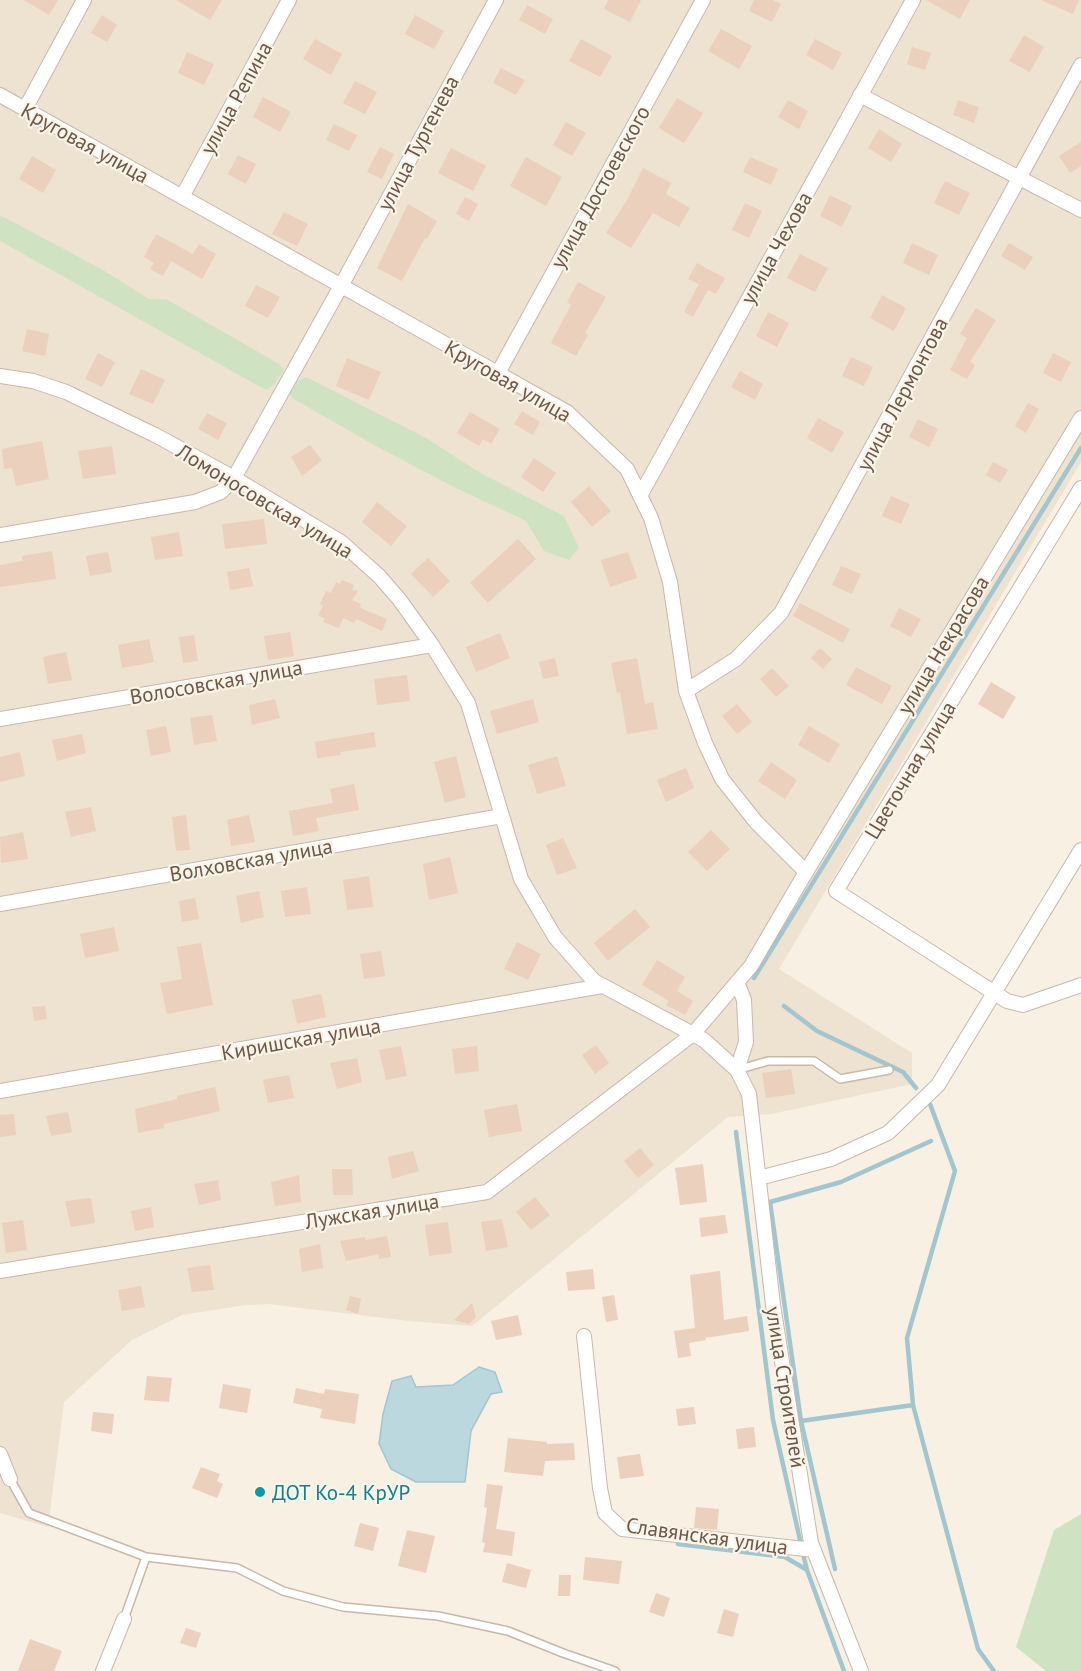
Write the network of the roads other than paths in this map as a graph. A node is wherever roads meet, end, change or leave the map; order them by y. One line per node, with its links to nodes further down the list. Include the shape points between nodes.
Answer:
1 (84, 0): 9 (street)
2 (290, 0): 11 (street, улица Репина)
3 (496, 0): 13 (street, улица Тургенева)
4 (703, 0): 14 (street, улица Достоевского)
5 (913, 0): 8 (street, улица Чехова)
6 (1081, 65): 10 (street, улица Лермонтова)
7 (0, 95): 9 (street, Круговая улица)
8 (860, 95): 10 (street); 19 (street, улица Чехова)
9 (25, 109): 11 (street, Круговая улица)
10 (1019, 177): 12 (street); 22 (street, улица Лермонтова, via 782,614 736,659)
11 (182, 197): 13 (street, Круговая улица)
12 (1081, 210)
13 (341, 286): 14 (street, Круговая улица); 17 (street, улица Тургенева)
14 (498, 373): 19 (street, Круговая улица, via 567,411 627,469)
15 (0, 376): 17 (street, Ломоносовская улица, via 66,392)
16 (1081, 418): 26 (street, улица Некрасова)
17 (234, 478): 20 (street, via 221,492 195,502); 21 (street, Ломоносовская улица, via 341,542 379,576)
18 (1081, 488): 31 (street, Цветочная улица, via 836,891)
19 (640, 496): 22 (street, Круговая улица, via 651,518 670,582)
20 (0, 535)
21 (432, 645): 23 (street, Волосовская улица); 24 (street, Ломоносовская улица, via 468,704)
22 (686, 691): 26 (street, Круговая улица, via 722,779 756,822)
23 (0, 719)
24 (502, 816): 27 (street, Волховская улица); 30 (street, Ломоносовская улица, via 521,879 555,937)
25 (1081, 850): 31 (street)
26 (806, 872): 28 (street)
27 (0, 904)
28 (738, 982): 32 (street); 33 (street, via 744,1000 746,1042)
29 (1081, 985): 31 (street, via 1023,1005)
30 (602, 986): 32 (street, Ломоносовская улица); 35 (street, Киришская улица)
31 (995, 993): 37 (street, via 938,1084 888,1133 831,1159)
32 (693, 1034): 33 (street, Ломоносовская улица); 38 (street, Лужская улица, via 487,1192)
33 (737, 1070): 34 (lane, via 768,1061 814,1061 840,1079); 36 (street, Ломоносовская улица)
34 (889, 1070)
35 (0, 1092)
36 (749, 1094): 37 (street, улица Строителей)
37 (759, 1178): 42 (street, улица Строителей, via 773,1305)
38 (0, 1271)
39 (584, 1336): 42 (street, Славянская улица, via 600,1488 605,1513 622,1529)
40 (0, 1454): 41 (street)
41 (10, 1479): 43 (lane, via 29,1513)
42 (814, 1550): 47 (street, улица Строителей)
43 (147, 1557): 44 (lane); 46 (lane, via 237,1568 283,1591 343,1607 438,1616 508,1631)
44 (124, 1619): 45 (street)
45 (103, 1671)
46 (615, 1671)
47 (861, 1671)

